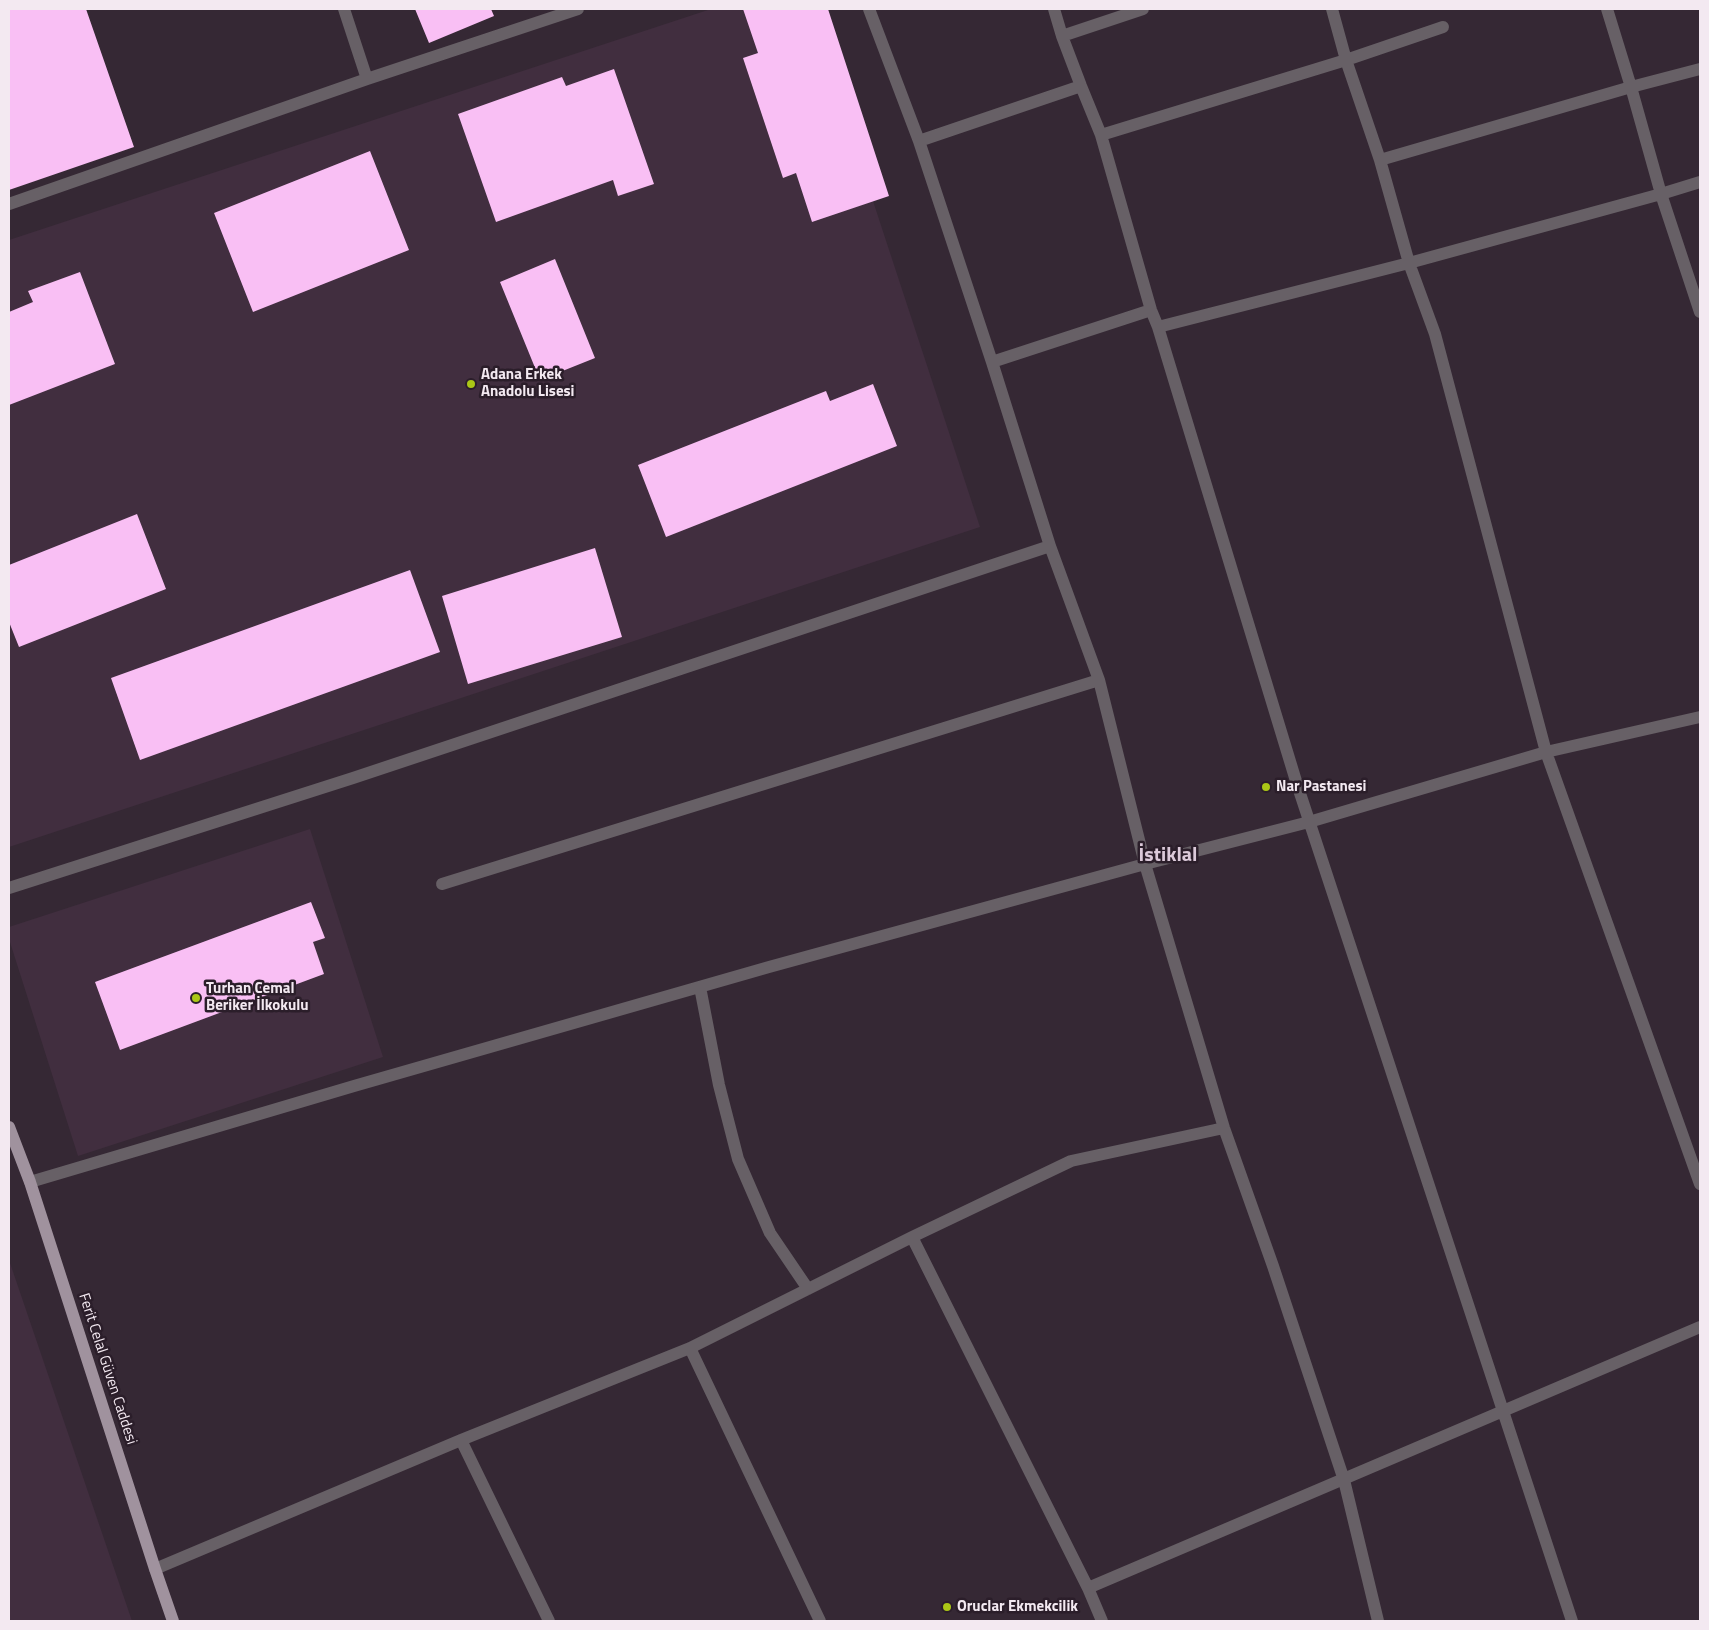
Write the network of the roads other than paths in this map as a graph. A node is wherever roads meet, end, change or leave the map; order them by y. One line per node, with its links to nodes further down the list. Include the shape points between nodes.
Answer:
1 (344, 9): 12 (street)
2 (578, 9): 12 (street)
3 (870, 9): 16 (street)
4 (1054, 9): 9 (street)
5 (1143, 9): 9 (street)
6 (1332, 9): 10 (street)
7 (1607, 9): 14 (street)
8 (1443, 27): 10 (street)
9 (1062, 36): 13 (street)
10 (1346, 60): 15 (street); 17 (street)
11 (1700, 69): 14 (street)
12 (367, 79): 20 (street)
13 (1081, 86): 15 (street); 16 (street)
14 (1631, 87): 17 (street); 19 (street)
15 (1102, 135): 22 (street)
16 (919, 141): 25 (street)
17 (1380, 160): 21 (street)
18 (1700, 182): 19 (street)
19 (1661, 194): 21 (street); 23 (street)
20 (9, 204)
21 (1409, 263): 24 (street); 29 (street, via 1435,334)
22 (1151, 310): 24 (street); 25 (street)
23 (1700, 312)
24 (1158, 327): 30 (street)
25 (992, 362): 26 (street)
26 (1050, 546): 27 (street); 33 (street, via 354,778)
27 (1099, 680): 31 (street); 32 (street)
28 (1700, 717): 29 (street)
29 (1546, 752): 30 (street); 38 (street)
30 (1309, 822): 31 (street); 43 (street)
31 (1144, 864): 34 (street); 36 (street)
32 (442, 884)
33 (9, 888)
34 (700, 987): 37 (street); 40 (street, via 719,1085 738,1159 770,1233)
35 (9, 1127): 37 (main road, Ferit Celal Güven Caddesi)
36 (1224, 1128): 39 (street, via 1071,1161); 45 (street)
37 (30, 1182): 46 (main road, Ferit Celal Güven Caddesi)
38 (1700, 1184)
39 (912, 1237): 40 (street); 47 (street)
40 (808, 1289): 42 (street)
41 (1700, 1327): 43 (street)
42 (690, 1348): 44 (street); 50 (street)
43 (1503, 1412): 45 (street); 53 (street)
44 (461, 1440): 46 (street); 49 (street)
45 (1344, 1480): 47 (street); 52 (street)
46 (155, 1569): 48 (main road, Ferit Celal Güven Caddesi)
47 (1088, 1588): 51 (street)
48 (174, 1621)
49 (550, 1621)
50 (820, 1621)
51 (1102, 1621)
52 (1378, 1621)
53 (1572, 1621)

